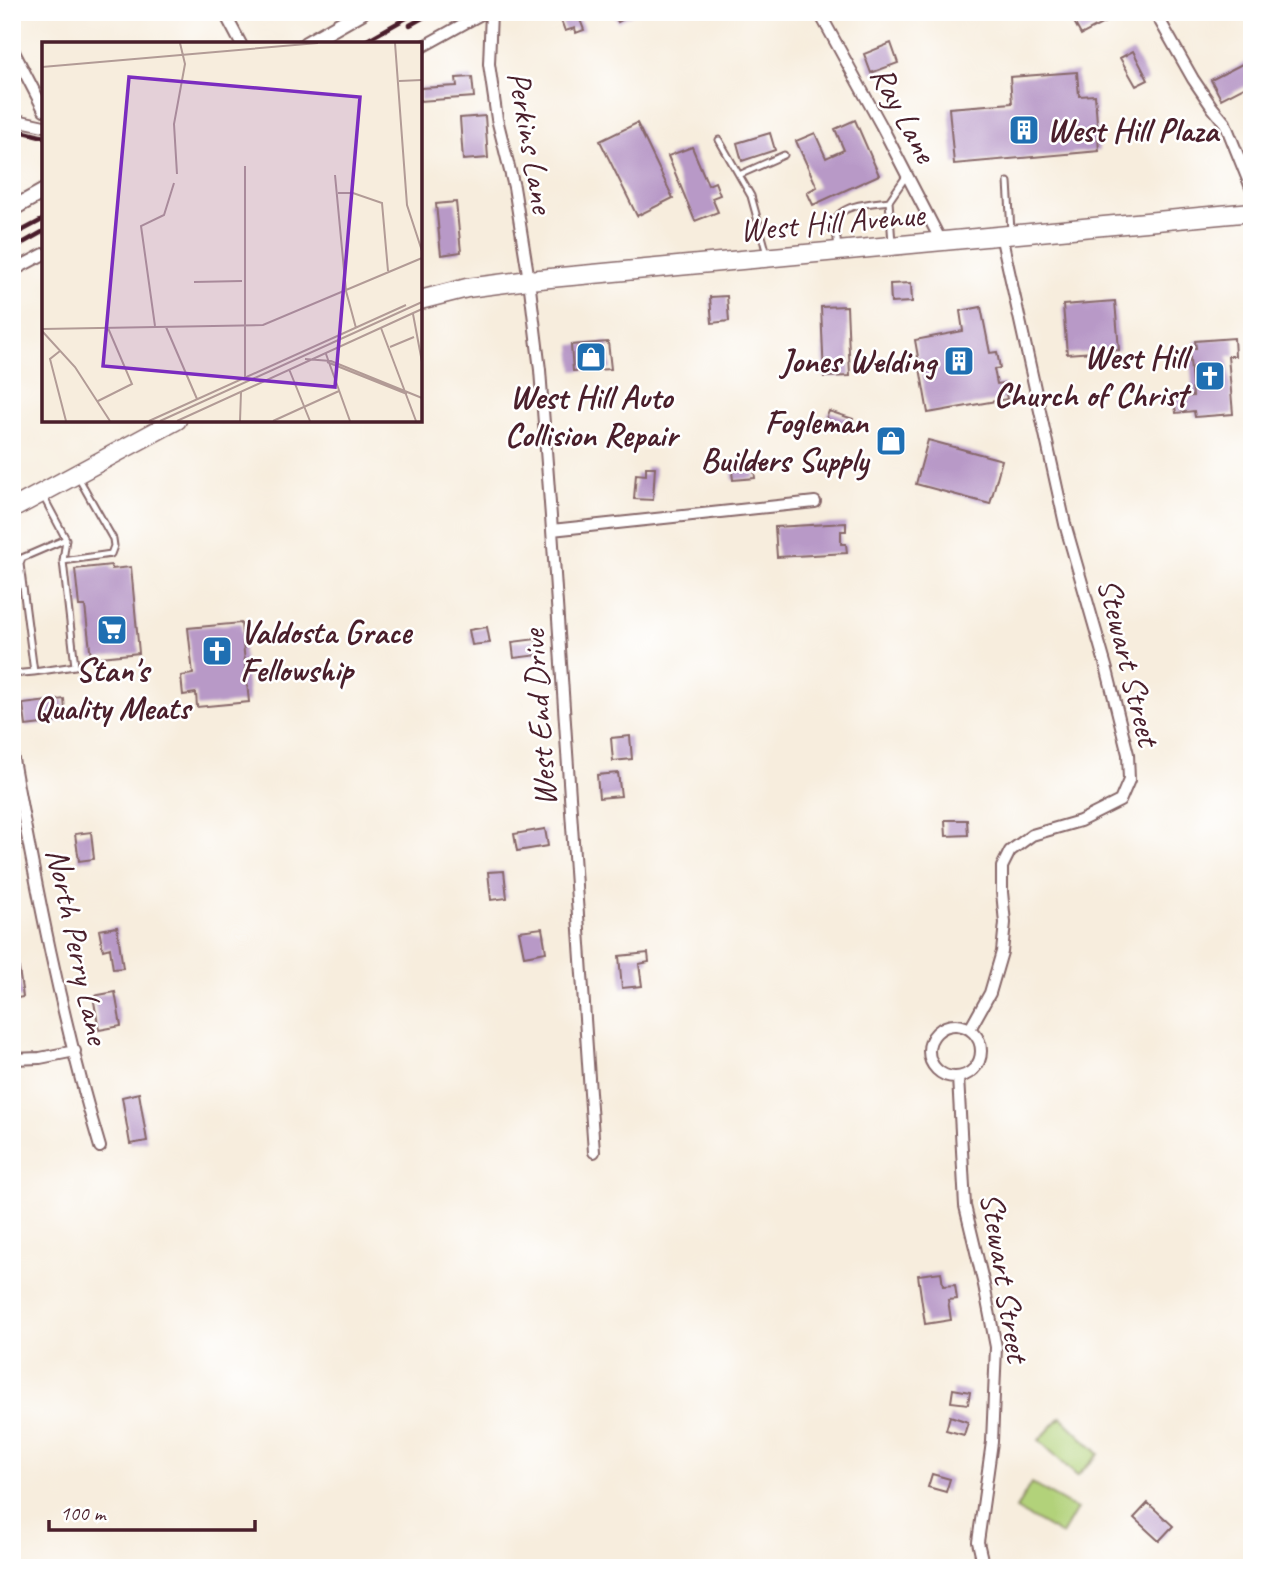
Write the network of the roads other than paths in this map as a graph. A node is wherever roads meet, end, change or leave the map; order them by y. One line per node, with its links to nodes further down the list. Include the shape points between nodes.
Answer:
1 (224, 12): 7 (street)
2 (362, 12): 8 (street)
3 (485, 12): 9 (street)
4 (491, 12): 31 (street, Perkins Lane, via 489,64)
5 (819, 12): 17 (street, Ray Lane)
6 (1155, 12): 19 (street, via 1193,79 1225,122)
7 (240, 42)
8 (310, 42)
9 (422, 47)
10 (12, 48): 11 (street)
11 (42, 106)
12 (12, 119): 13 (street)
13 (42, 126)
14 (719, 140): 16 (lane)
15 (784, 155): 16 (lane)
16 (739, 174): 29 (lane, via 751,197)
17 (907, 175): 21 (lane); 25 (street, Ray Lane)
18 (1008, 182): 24 (lane)
19 (1252, 190)
20 (42, 192): 22 (street)
21 (889, 201): 26 (lane); 27 (lane, via 849,207 839,214)
22 (12, 209)
23 (1252, 212): 24 (highway, West Hill Avenue)
24 (1006, 234): 25 (highway, West Hill Avenue); 44 (street, Stewart Street, via 1065,524 1107,670 1128,754 1129,780 1121,801 1080,821 1032,835 1010,851 1002,867 1002,953 990,993)
25 (942, 241): 26 (highway, West Hill Avenue)
26 (892, 246): 27 (highway, West Hill Avenue)
27 (838, 251): 29 (highway, West Hill Avenue)
28 (42, 255): 30 (street)
29 (768, 257): 31 (highway, West Hill Avenue)
30 (12, 271)
31 (529, 280): 32 (highway, West Hill Avenue); 38 (street, West End Drive)
32 (422, 299)
33 (173, 422): 34 (highway)
34 (77, 474): 35 (highway); 40 (lane, via 114,546 111,554)
35 (42, 493): 37 (highway); 39 (lane)
36 (815, 502): 38 (street)
37 (12, 509)
38 (552, 530): 49 (street, West End Drive)
39 (66, 539): 40 (lane); 41 (lane, via 22,558 20,564)
40 (63, 561): 41 (lane, via 75,666)
41 (34, 672): 42 (lane)
42 (12, 674)
43 (12, 754): 45 (street, North Perry Lane, via 43,921)
44 (970, 1029): 47 (street, via 981,1043 980,1060 968,1074); 47 (street, via 944,1026 931,1041 934,1067)
45 (75, 1051): 46 (street); 48 (street, North Perry Lane)
46 (12, 1059)
47 (958, 1077): 50 (street, Stewart Street, via 965,1206 996,1347 992,1442 978,1542)
48 (100, 1147)
49 (594, 1152)
50 (984, 1568)

